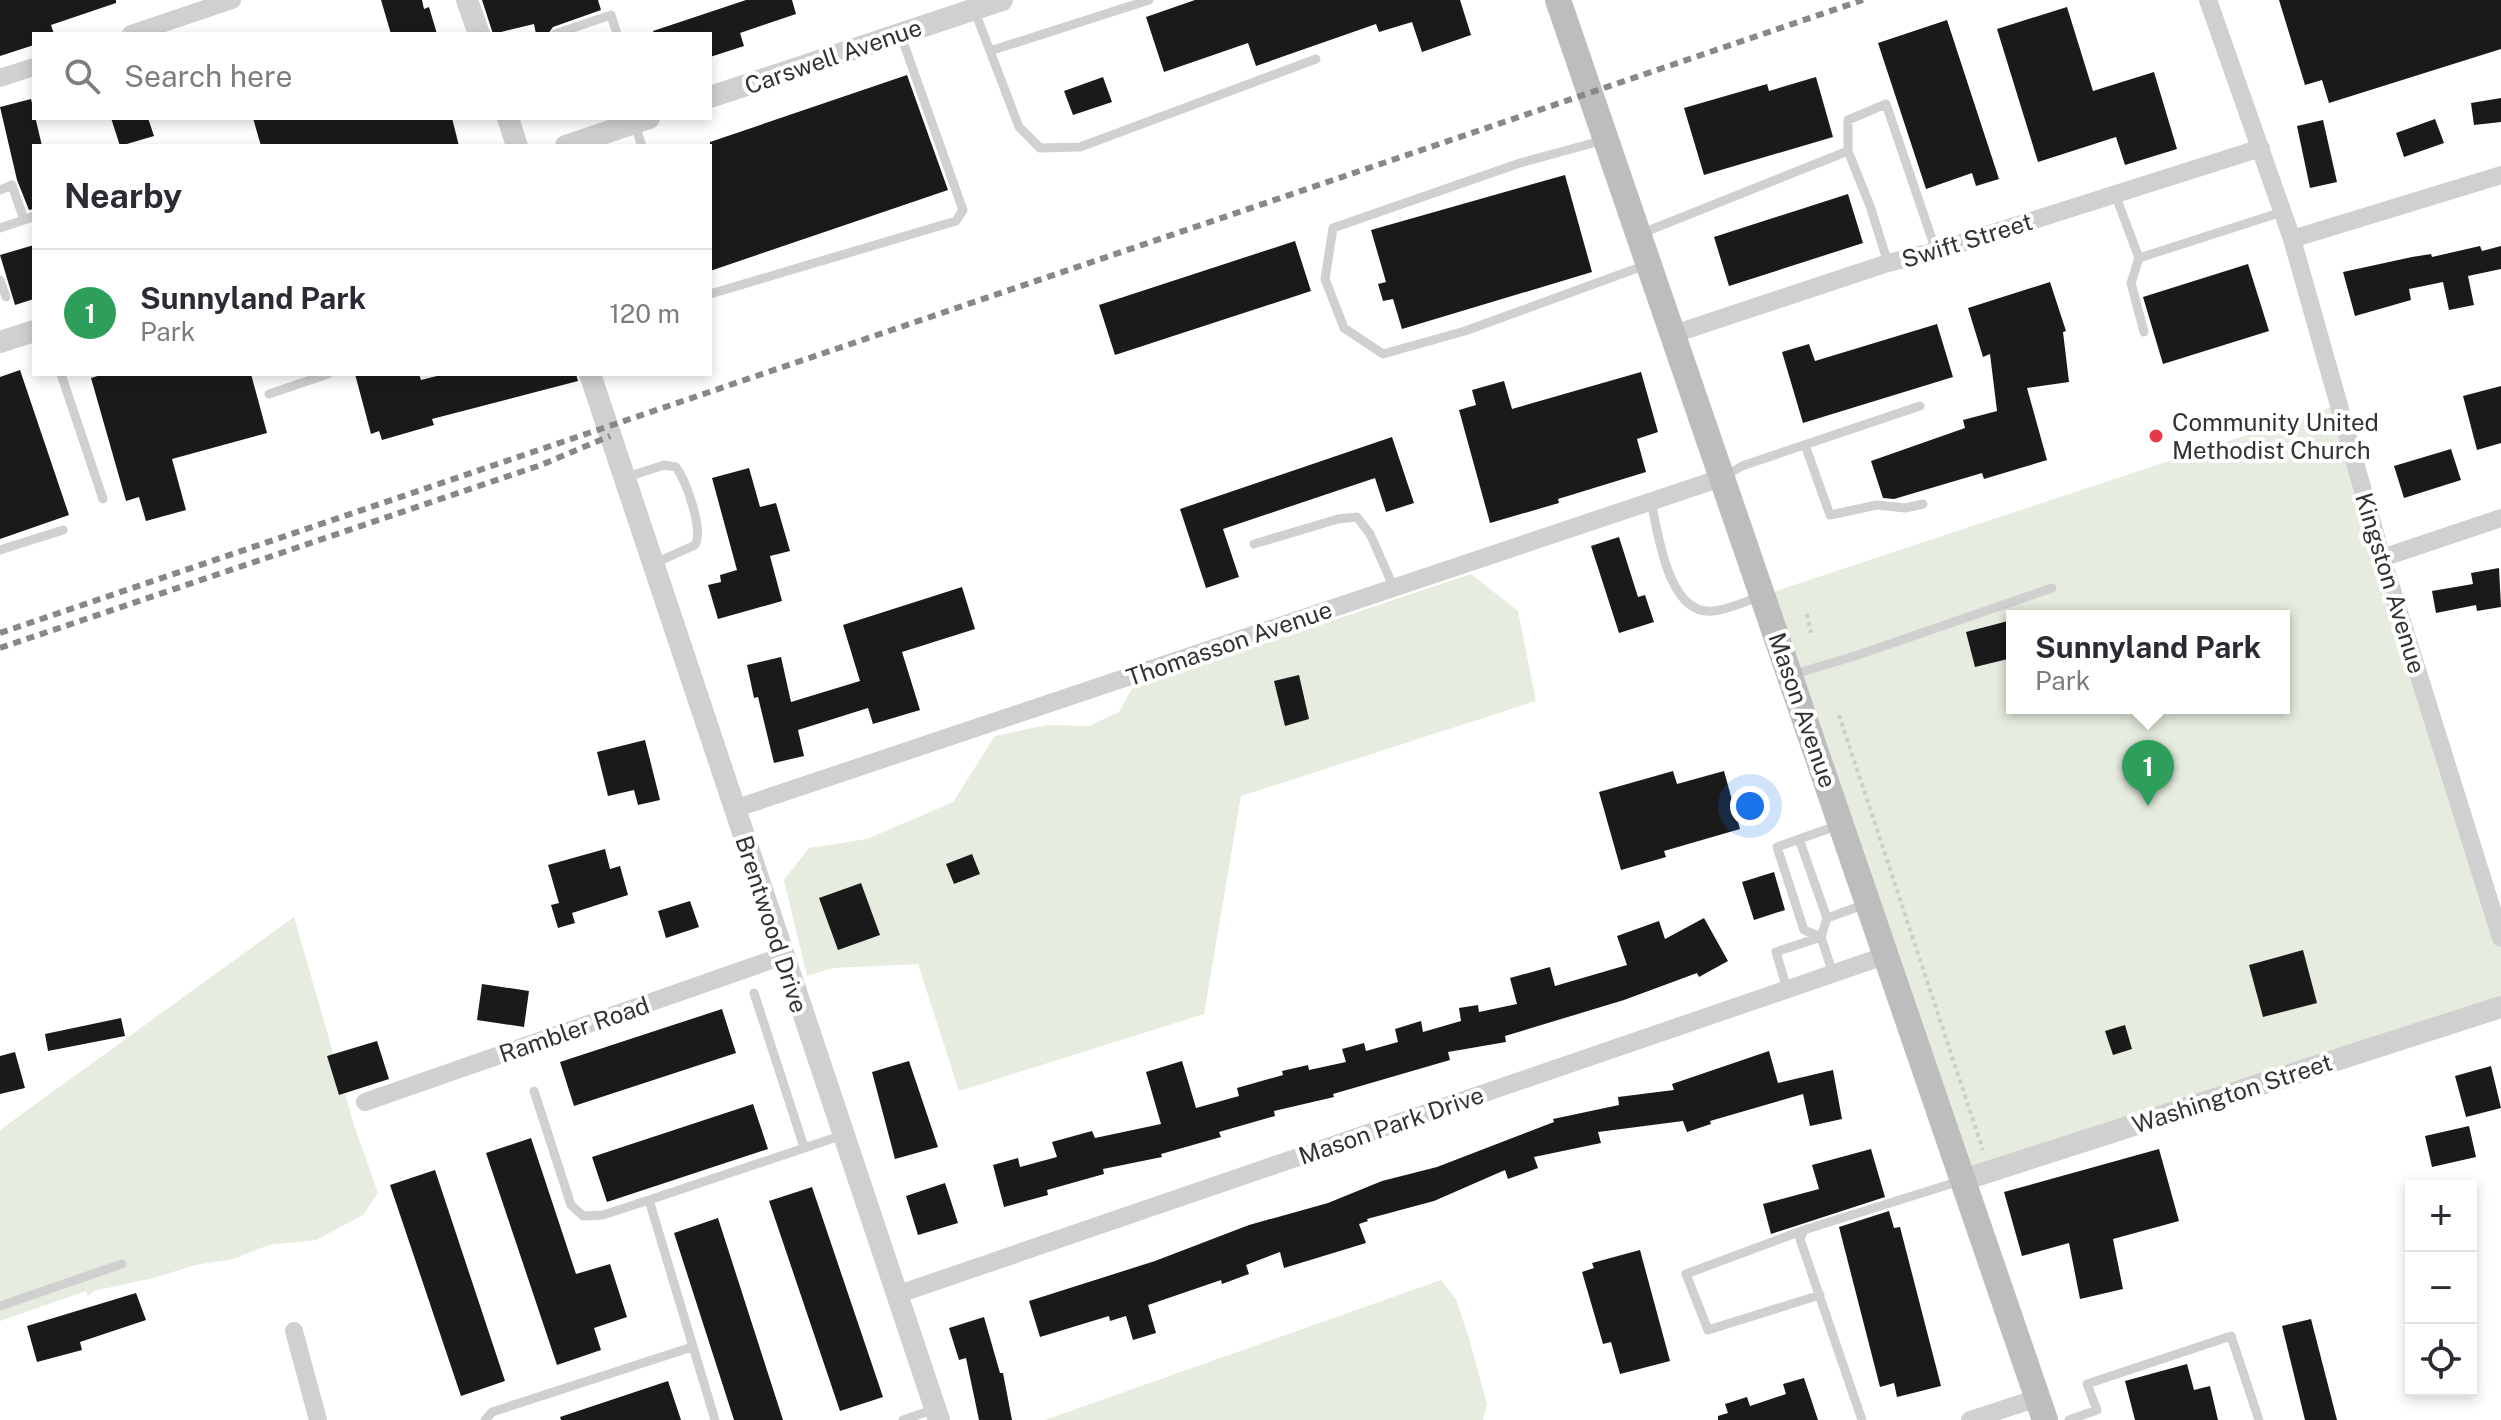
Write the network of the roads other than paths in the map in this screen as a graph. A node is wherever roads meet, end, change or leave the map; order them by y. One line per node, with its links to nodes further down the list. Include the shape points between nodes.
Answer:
1 (232, 0): 8 (street)
2 (467, 0): 9 (street)
3 (1002, 0): 7 (street, Carswell Avenue)
4 (1149, 0): 13 (lane)
5 (1558, 0): 20 (main road, Mason Avenue)
6 (2208, 0): 24 (street, Kingston Avenue)
7 (974, 9): 12 (street, Carswell Avenue); 13 (lane)
8 (137, 32)
9 (478, 32)
10 (561, 32): 11 (lane, via 611,15)
11 (616, 32)
12 (900, 33): 17 (street, Carswell Avenue); 39 (lane, via 963,210 956,221)
13 (990, 51): 14 (lane, via 1019,127 1040,148 1080,147)
14 (1316, 59)
15 (32, 68): 16 (street)
16 (0, 78)
17 (712, 96)
18 (509, 120): 21 (street)
19 (643, 120): 22 (street); 23 (lane)
20 (1607, 139): 32 (main road, Mason Avenue); 36 (lane, via 1520,163 1333,228 1325,279 1344,328 1383,354 1465,331)
21 (516, 144)
22 (572, 144)
23 (642, 144)
24 (2261, 148): 28 (street, Swift Street); 29 (street, Kingston Avenue)
25 (1848, 151): 32 (lane); 34 (lane, via 1848,120 1886,104); 37 (lane)
26 (2501, 175): 33 (street)
27 (0, 190): 30 (lane, via 12,185)
28 (2115, 194): 34 (street, Swift Street); 35 (lane)
29 (2282, 212): 33 (street, Kingston Avenue); 35 (lane)
30 (29, 218): 31 (lane)
31 (0, 228)
32 (1640, 234): 36 (main road, Mason Avenue)
33 (2292, 239): 60 (street, Kingston Avenue)
34 (1936, 251): 37 (street, Swift Street)
35 (2139, 258): 42 (lane, via 2131,283)
36 (1650, 263): 43 (main road, Mason Avenue)
37 (1888, 263): 43 (street, Swift Street)
38 (0, 280): 40 (lane)
39 (712, 293)
40 (6, 297)
41 (32, 332): 44 (street)
42 (2144, 332)
43 (1674, 334): 51 (main road, Mason Avenue)
44 (0, 342)
45 (62, 376): 53 (lane)
46 (322, 376): 48 (lane)
47 (591, 376): 52 (street, Brentwood Drive)
48 (269, 394)
49 (1920, 406): 50 (lane)
50 (1805, 445): 51 (lane); 55 (lane, via 1830,515 1877,505)
51 (1724, 477): 54 (street, Thomasson Avenue); 64 (main road, Mason Avenue)
52 (624, 478): 61 (street, Brentwood Drive); 61 (lane, via 664,465 676,467 696,519 695,545)
53 (103, 499)
54 (1651, 501): 62 (street, Thomasson Avenue); 64 (lane, via 1672,583 1681,598 1712,612)
55 (1923, 504)
56 (2501, 518): 60 (street)
57 (63, 530): 59 (lane)
58 (1254, 544): 62 (lane, via 1357,517)
59 (0, 550)
60 (2382, 558): 72 (street, Kingston Avenue)
61 (653, 564): 66 (street, Brentwood Drive)
62 (1394, 588): 66 (street, Thomasson Avenue)
63 (2052, 588): 65 (lane)
64 (1764, 595): 65 (main road, Mason Avenue)
65 (1791, 675): 67 (main road, Mason Avenue)
66 (734, 809): 74 (street, Brentwood Drive)
67 (1842, 824): 68 (lane); 69 (main road, Mason Avenue)
68 (1799, 839): 70 (lane); 71 (lane, via 1777,847 1804,930)
69 (1869, 903): 70 (lane); 73 (main road, Mason Avenue)
70 (1827, 918): 71 (lane)
71 (1821, 937): 75 (lane); 76 (lane, via 1776,952)
72 (2501, 938)
73 (1887, 955): 75 (street, Mason Park Drive); 83 (main road, Mason Avenue)
74 (783, 956): 80 (street, Rambler Road); 81 (street, Brentwood Drive)
75 (1833, 974): 76 (street, Mason Park Drive)
76 (1787, 989): 87 (street, Mason Park Drive)
77 (754, 993): 82 (lane)
78 (2501, 1007): 83 (street, Washington Street)
79 (534, 1091): 84 (lane, via 571,1205 583,1216 603,1215)
80 (365, 1102)
81 (843, 1135): 82 (lane); 87 (street, Brentwood Drive)
82 (804, 1147): 84 (lane)
83 (1963, 1180): 85 (lane); 92 (main road, Mason Avenue)
84 (649, 1200): 91 (lane)
85 (1804, 1230): 88 (lane, via 1800,1239); 88 (lane, via 1686,1274 1708,1330)
86 (122, 1264): 89 (lane)
87 (896, 1295): 93 (street, Brentwood Drive)
88 (1820, 1295): 100 (lane)
89 (0, 1306)
90 (294, 1331): 96 (street)
91 (692, 1347): 97 (lane, via 492,1412); 98 (lane)
92 (2042, 1409): 95 (street)
93 (937, 1415): 99 (lane)
94 (2098, 1415): 101 (lane); 102 (lane, via 2087,1384 2231,1336)
95 (1980, 1418)
96 (318, 1420)
97 (485, 1420)
98 (715, 1420)
99 (903, 1420)
100 (1862, 1420)
101 (2069, 1420)
102 (2259, 1420)

